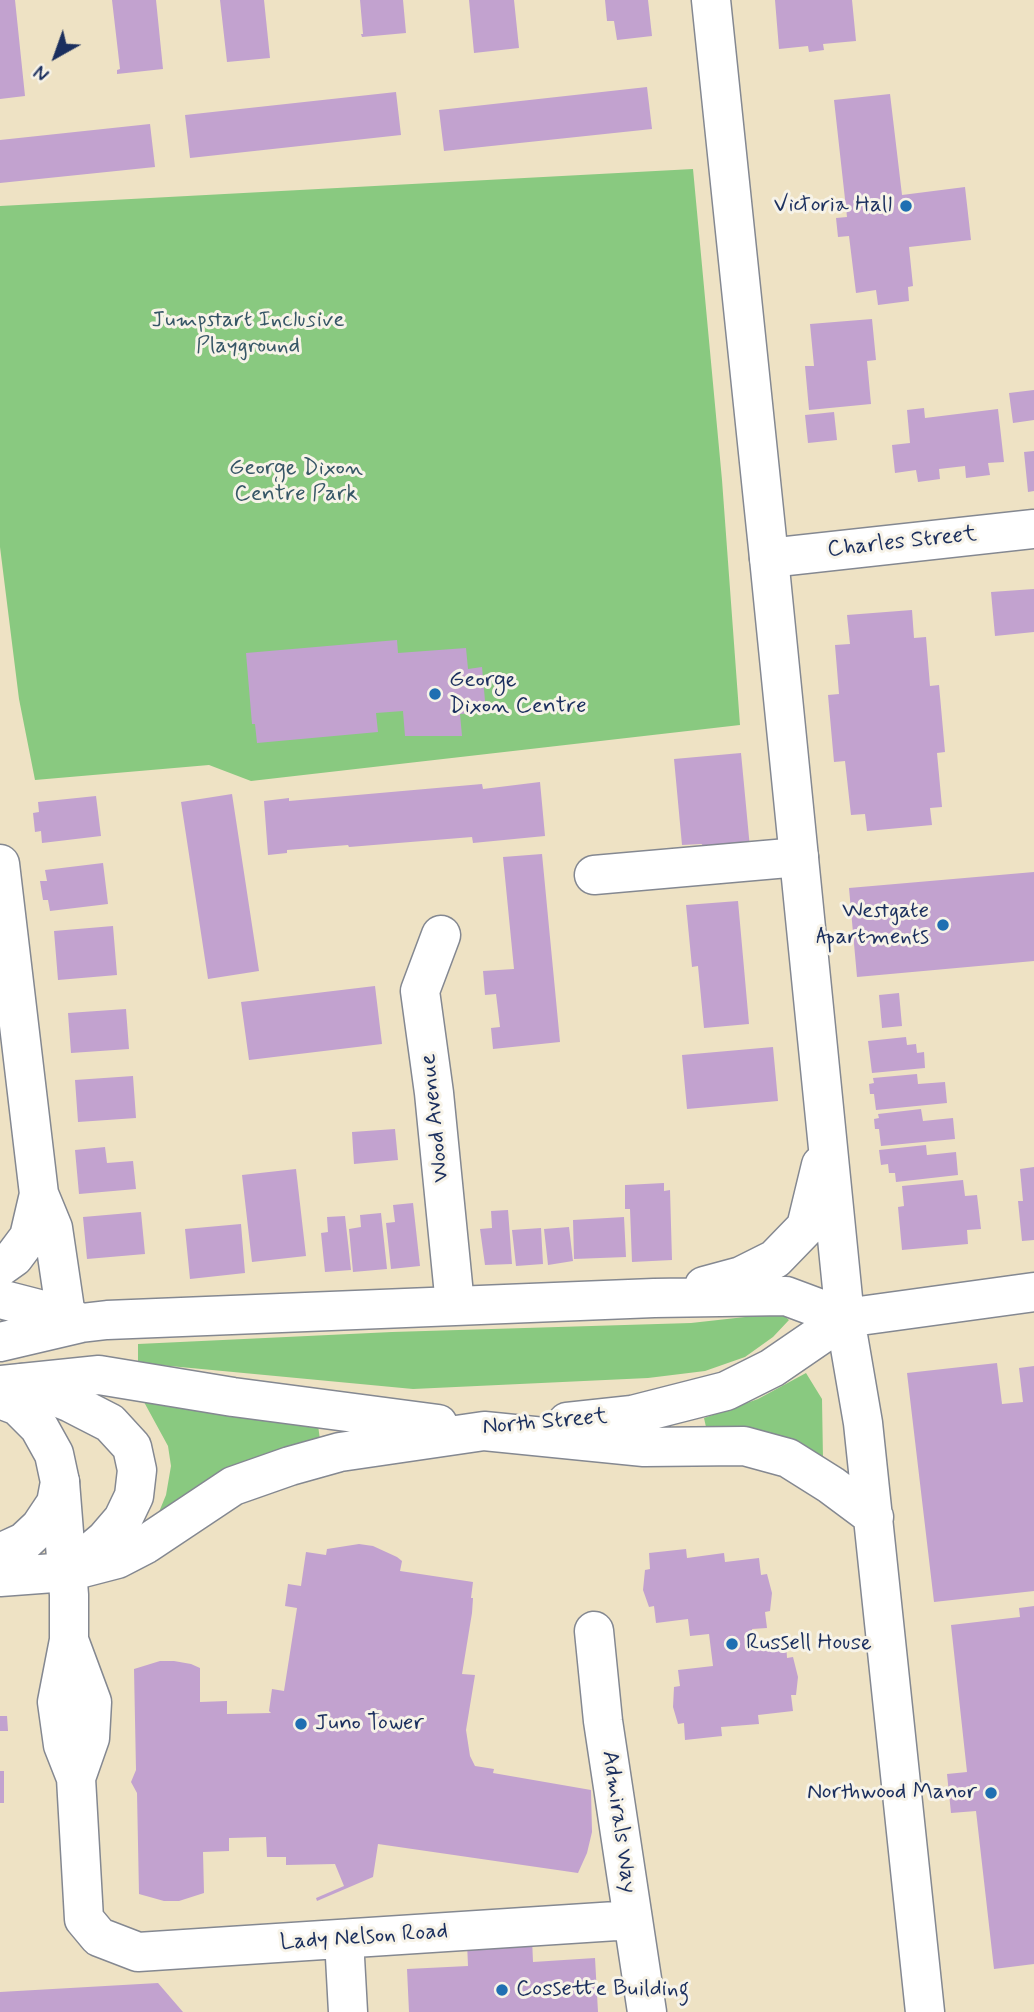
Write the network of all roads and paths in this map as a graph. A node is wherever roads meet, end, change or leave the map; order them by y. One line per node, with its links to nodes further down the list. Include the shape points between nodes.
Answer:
1 (711, 0): 3 (main road)
2 (1034, 529): 3 (main road, Charles Street)
3 (769, 558): 4 (main road)
4 (799, 857): 6 (main road); 9 (main road)
5 (0, 864): 8 (main road)
6 (594, 875)
7 (442, 935): 15 (main road, Wood Avenue, via 420,991)
8 (8, 1013): 10 (main road)
9 (828, 1139): 13 (main road, via 806,1227 775,1259 741,1276); 16 (main road)
10 (39, 1194): 11 (main road, via 29,1237); 17 (main road, via 53,1228)
11 (0, 1267)
12 (1034, 1292): 16 (main road, North Street)
13 (654, 1298): 15 (main road, North Street); 16 (main road, North Street, via 786,1296)
14 (0, 1299): 17 (main road)
15 (455, 1305): 17 (main road, North Street)
16 (845, 1318): 20 (main road, North Street, via 772,1368 726,1391 632,1415); 22 (main road)
17 (74, 1319): 18 (main road)
18 (0, 1342)
19 (7, 1389): 20 (main road, North Street, via 99,1376); 21 (main road, via 54,1454); 24 (main road, via 71,1403 110,1423 132,1447 137,1470 134,1496 105,1540)
20 (484, 1431): 22 (main road, via 644,1447 744,1446 788,1458); 24 (main road, via 340,1452 267,1474 233,1486 117,1559)
21 (60, 1482): 23 (main road, via 56,1503 40,1527 24,1542); 24 (main road)
22 (874, 1517): 31 (main road)
23 (0, 1553)
24 (67, 1572): 25 (main road); 28 (main road, Lady Nelson Road, via 69,1640 92,1702 90,1738 76,1778 84,1919 99,1937 138,1952)
25 (0, 1577)
26 (594, 1631): 27 (main road, Admirals Way)
27 (632, 1920): 28 (main road, Lady Nelson Road); 30 (main road, Admirals Way)
28 (344, 1939): 29 (main road)
29 (348, 2012)
30 (647, 2012)
31 (925, 2012)

